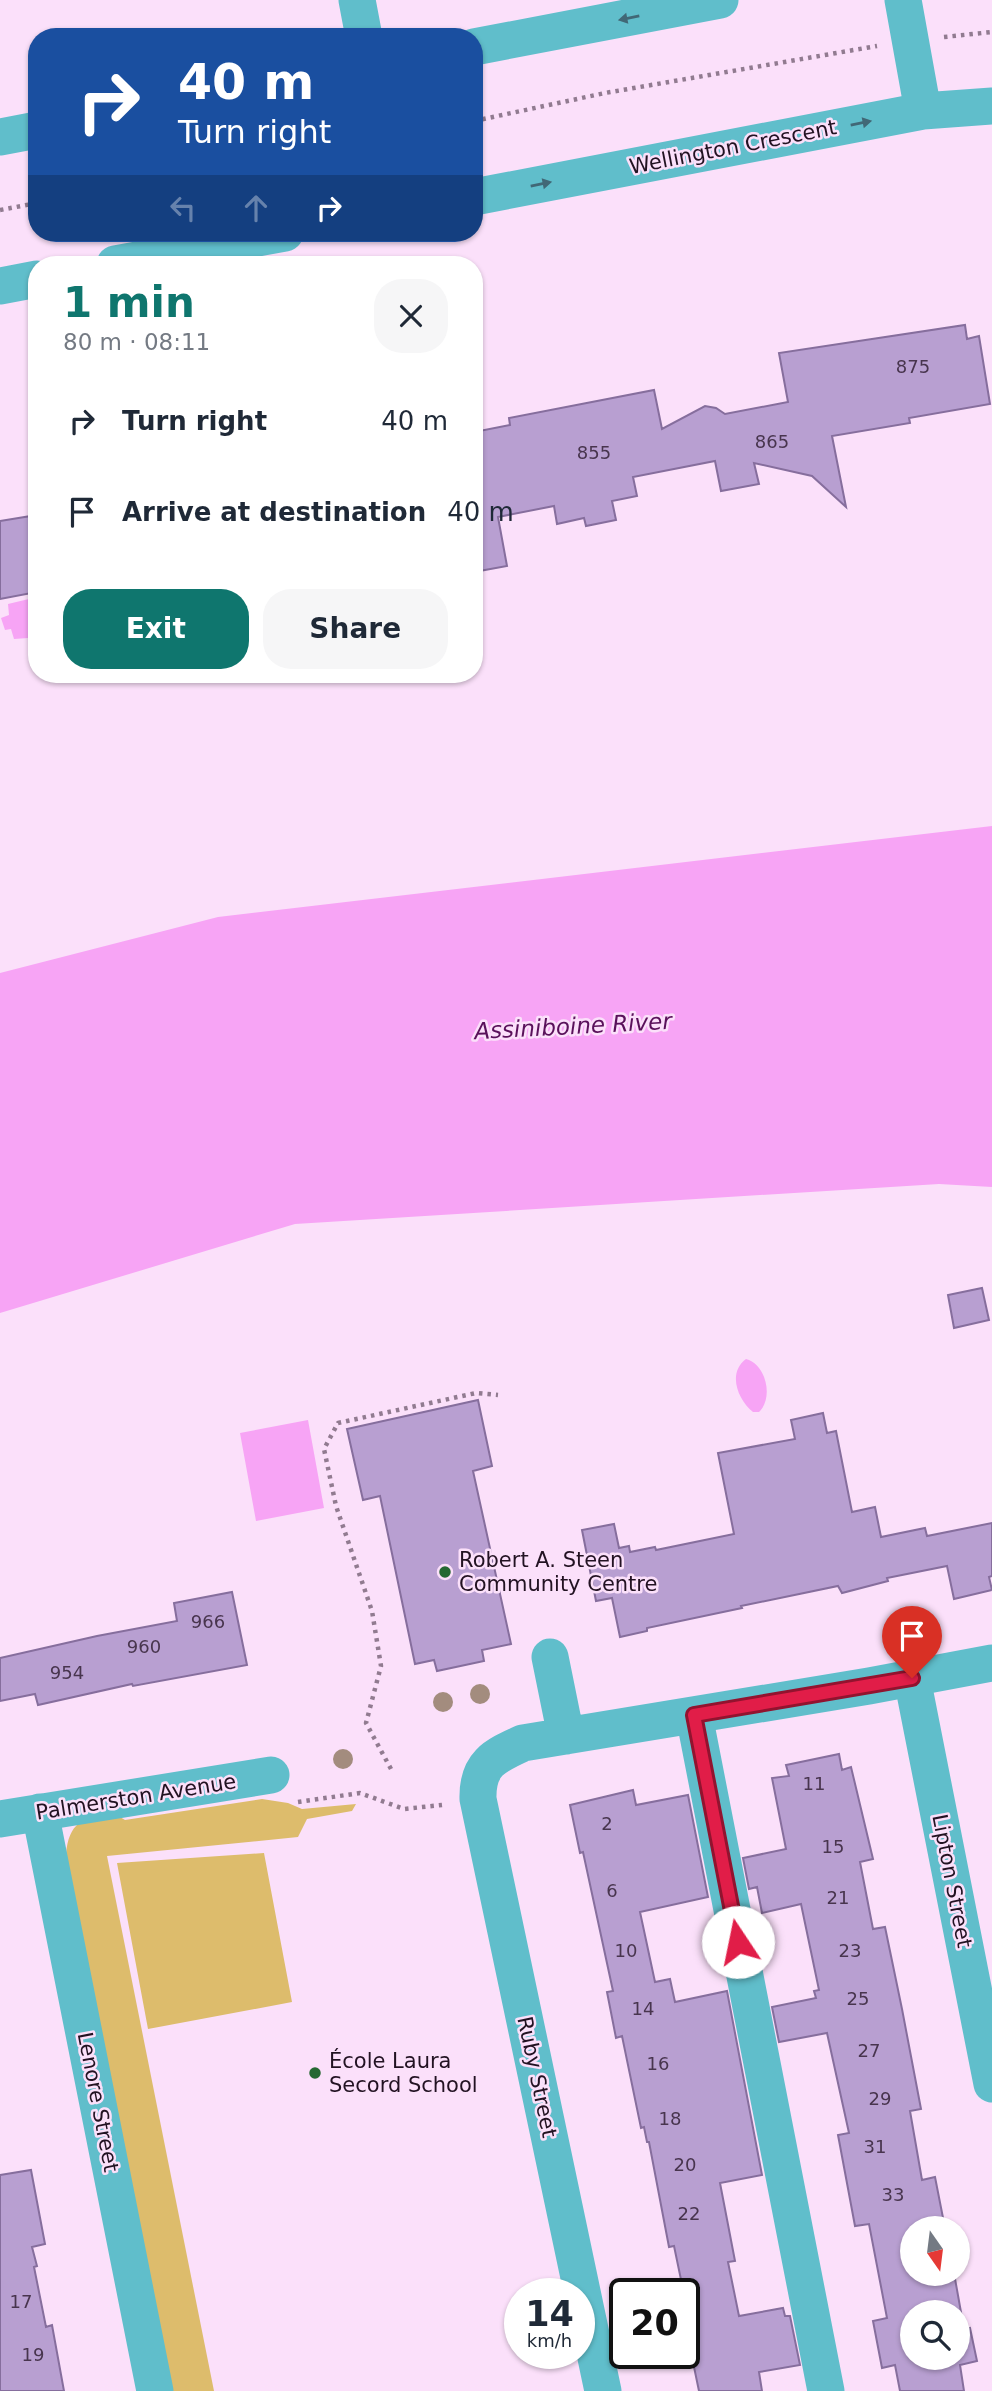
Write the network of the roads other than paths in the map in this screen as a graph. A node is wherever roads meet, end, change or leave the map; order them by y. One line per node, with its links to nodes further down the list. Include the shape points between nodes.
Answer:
1 (357, 0): 4 (street)
2 (720, 0): 5 (street, one-way to 5)
3 (903, 0): 7 (street)
4 (362, 28)
5 (483, 45)
6 (992, 106): 7 (street, Wellington Crescent)
7 (923, 111): 10 (street, Wellington Crescent, one-way to 7)
8 (28, 132): 9 (street)
9 (0, 137)
10 (483, 195)
11 (236, 242): 12 (street)
12 (159, 256)
13 (28, 281): 14 (street)
14 (0, 286)
15 (551, 1657): 19 (street)
16 (992, 1663): 17 (street)
17 (912, 1678): 18 (street); 23 (street, Lipton Street)
18 (694, 1715): 19 (street); 26 (street)
19 (566, 1736): 25 (street, Ruby Street, via 523,1743 496,1756 482,1782)
20 (280, 1789): 21 (street, Palmerston Avenue)
21 (40, 1812): 22 (street, Palmerston Avenue); 24 (street, Lenore Street)
22 (0, 1819)
23 (992, 2084)
24 (155, 2391)
25 (603, 2391)
26 (826, 2391)

